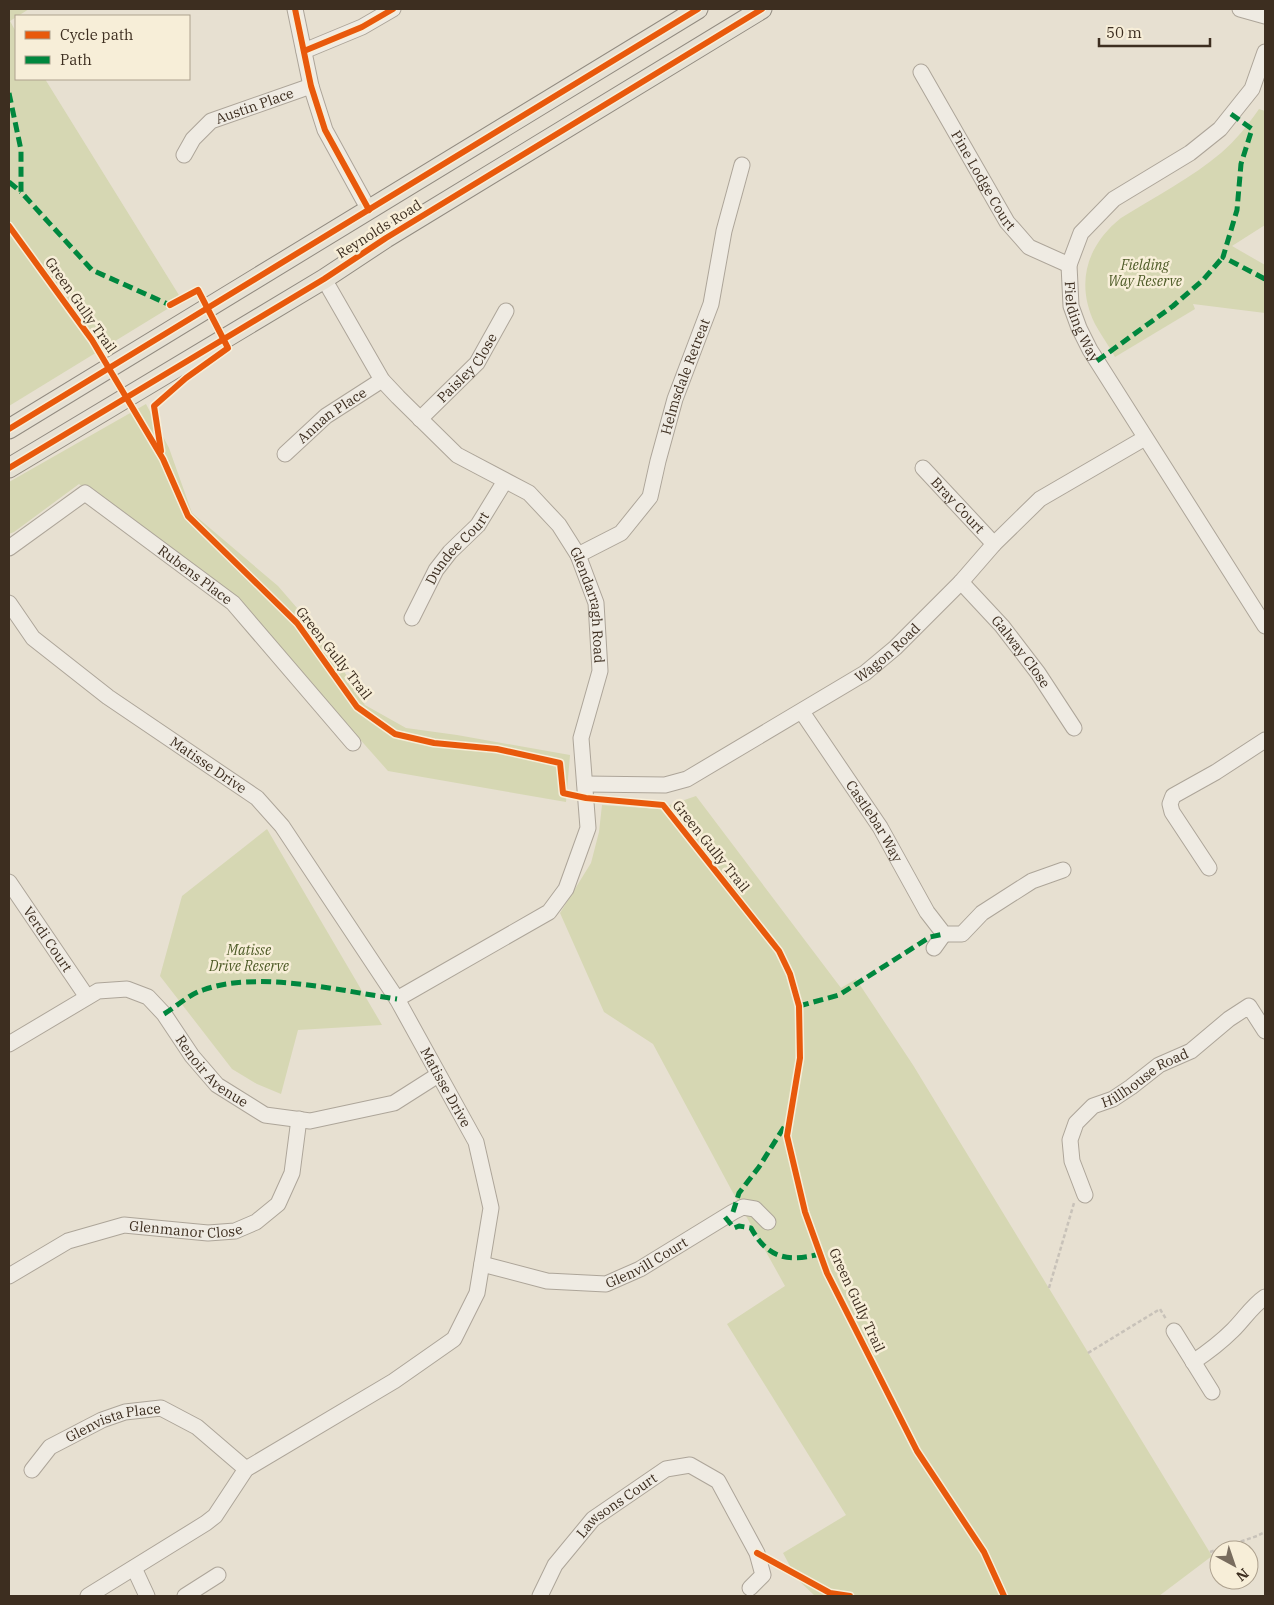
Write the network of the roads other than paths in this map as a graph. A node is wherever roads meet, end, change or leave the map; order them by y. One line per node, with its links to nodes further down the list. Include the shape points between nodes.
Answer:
1 (295, 9): 7 (street)
2 (393, 9): 7 (street, via 362,27)
3 (698, 9): 13 (main road, Reynolds Road)
4 (762, 9): 14 (main road, Reynolds Road)
5 (1240, 9): 6 (street)
6 (1265, 16)
7 (304, 51): 10 (street)
8 (1265, 52): 15 (street, Fielding Way, via 1252,88 1220,129 1190,153 1114,200 1081,233)
9 (921, 72): 15 (street, Pine Lodge Court, via 1007,222 1029,247)
10 (311, 86): 11 (street, Austin Place, via 211,121 193,139); 13 (street, via 325,130)
11 (184, 155)
12 (742, 165): 28 (street, Helmsdale Retreat, via 724,231 711,304 675,399 650,497 621,533)
13 (369, 210): 14 (main road); 20 (main road, Reynolds Road)
14 (386, 238): 16 (main road, Reynolds Road)
15 (1070, 265): 21 (street, Fielding Way, via 1071,306 1078,328)
16 (324, 279): 18 (street, Glendarragh Road); 23 (main road, Reynolds Road)
17 (506, 311): 19 (street, Paisley Close, via 477,363)
18 (382, 380): 19 (street, Glendarragh Road); 22 (street, Annan Place, via 326,416)
19 (420, 419): 25 (street, Glendarragh Road, via 457,455)
20 (9, 429)
21 (1145, 438): 26 (street, Wagon Road, via 1040,499); 32 (street, Fielding Way)
22 (285, 454)
23 (9, 468)
24 (923, 468): 26 (street, Bray Court)
25 (505, 481): 28 (street, Glendarragh Road, via 529,493 560,526); 31 (street, Dundee Court, via 478,525 436,570)
26 (994, 544): 29 (street, Wagon Road)
27 (9, 548): 36 (street, Rubens Place, via 84,493 233,603)
28 (578, 555): 37 (street, Glendarragh Road, via 596,603 600,671 582,738)
29 (961, 582): 33 (street, Wagon Road, via 872,667); 34 (street, Galway Close, via 1002,626)
30 (9, 602): 44 (street, Matisse Drive, via 33,638 108,696 257,798 282,826)
31 (412, 618)
32 (1265, 626)
33 (802, 712): 37 (street, Wagon Road, via 687,779 665,785); 41 (street, Castlebar Way, via 880,827 927,912)
34 (1074, 728)
35 (1265, 740): 38 (street, via 1173,796 1172,812)
36 (353, 743)
37 (585, 784): 44 (street, Glendarragh Road, via 588,828 566,889 549,912)
38 (1209, 868)
39 (1063, 870): 41 (street, via 1032,881 982,913 962,934)
40 (9, 882): 43 (street, Verdi Court)
41 (944, 934): 42 (street)
42 (934, 948)
43 (87, 997): 46 (street, Renoir Avenue); 48 (street, Renoir Avenue, via 98,991 127,988 148,997 217,1085 264,1115)
44 (397, 999): 47 (street, Matisse Drive)
45 (1265, 1031): 49 (street, Hillhouse Road, via 1249,1006 1191,1051 1159,1065 1119,1095 1093,1106 1076,1123 1070,1140 1072,1161)
46 (9, 1044)
47 (438, 1075): 48 (street, Renoir Avenue, via 394,1103 310,1121); 51 (street, Matisse Drive, via 476,1142 491,1208)
48 (299, 1119): 52 (street, Glenmanor Close, via 292,1172 278,1204 256,1222 234,1231 208,1233 124,1225 68,1240)
49 (1082, 1188)
50 (768, 1222): 51 (street, Glenvill Court, via 755,1209 743,1208 640,1269 606,1284 547,1281)
51 (482, 1264): 57 (street, Matisse Drive, via 477,1293 454,1339 394,1381)
52 (9, 1276)
53 (1265, 1297): 55 (street, via 1215,1347)
54 (1174, 1331): 55 (street)
55 (1193, 1362): 56 (street)
56 (1212, 1392)
57 (246, 1469): 58 (street, Glenvista Place, via 197,1427 161,1408 125,1412 102,1420 50,1447); 59 (street, Matisse Drive, via 215,1516)
58 (32, 1470)
59 (134, 1568): 62 (street, Matisse Drive); 63 (street)
60 (218, 1575): 64 (street)
61 (750, 1588): 65 (street, Lawsons Court, via 763,1575 757,1553 718,1481 690,1465 666,1469 594,1519 555,1566)
62 (88, 1596)
63 (147, 1596)
64 (185, 1596)
65 (540, 1596)

